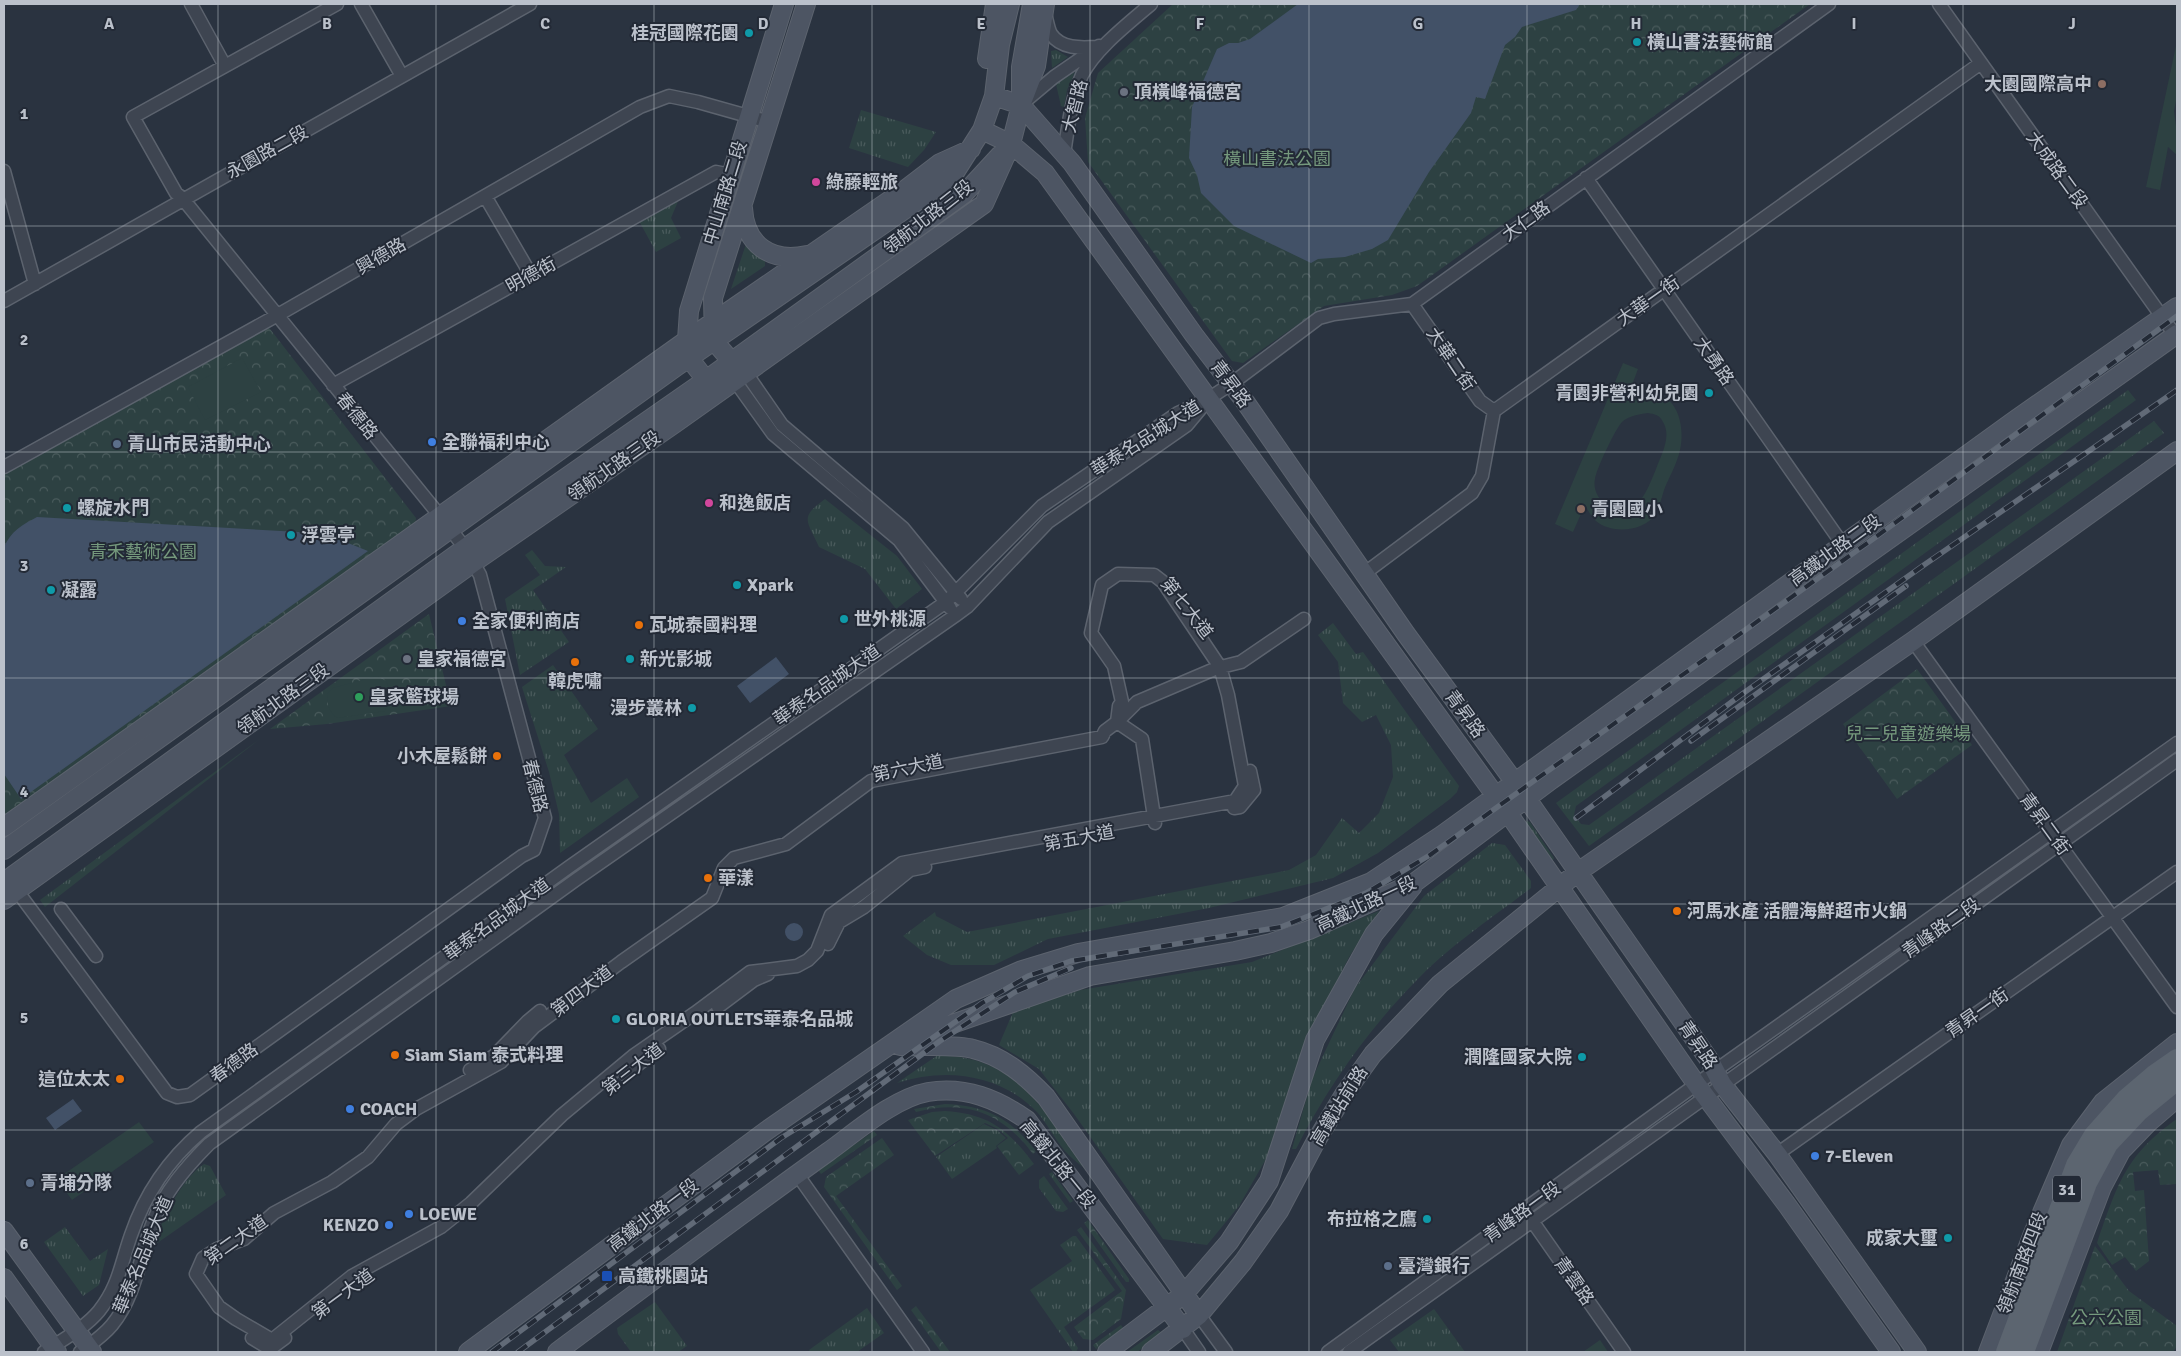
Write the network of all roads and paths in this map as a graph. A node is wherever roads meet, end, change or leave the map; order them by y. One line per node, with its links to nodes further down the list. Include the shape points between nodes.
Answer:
1 (191, 4): 16 (street)
2 (338, 4): 16 (street)
3 (362, 4): 17 (street)
4 (530, 4): 17 (street, 永園路二段)
5 (784, 4): 20 (street, 中山南路二段)
6 (806, 4): 21 (street, 中山南路二段)
7 (994, 4): 18 (street, via 986,60)
8 (1010, 4): 18 (street, 領航北路三段, via 1000,45)
9 (1151, 4): 13 (street, 大智路)
10 (1829, 4): 28 (street, 大仁路)
11 (1938, 4): 15 (street, 大成路二段)
12 (1040, 6): 14 (street, 大智路, via 1052,34 1064,44 1079,48); 19 (street, via 1036,66)
13 (1112, 39): 14 (street, 大智路); 25 (street, 大智路, via 1081,78)
14 (1099, 46): 19 (street, 大智路)
15 (1981, 63): 36 (street, 大華一街); 41 (street, 大成路二段)
16 (225, 66): 31 (street, 春德路, via 133,117 176,193)
17 (402, 76): 31 (street, 永園路二段)
18 (994, 96): 19 (street); 22 (street, 領航北路三段)
19 (1021, 105): 23 (street); 25 (street, 青昇路)
20 (749, 116): 21 (street, 興德路); 27 (street, 中山南路二段); 30 (street, 興德路, via 669,96 640,107)
21 (769, 122): 32 (street, 中山南路二段)
22 (982, 130): 23 (street, 青昇路); 24 (street, 領航北路三段)
23 (1011, 144): 47 (street, 領航北路三段, via 964,194); 48 (street, 領航北路三段, via 984,204); 52 (street, 青昇路, via 1045,173)
24 (970, 148): 33 (street, 領航北路三段, via 940,164); 45 (street, 領航北路三段, via 952,178)
25 (1064, 154): 50 (street, 青昇路)
26 (4, 171): 29 (street)
27 (731, 175): 34 (street, 明德街, via 716,172); 44 (street, 中山南路二段, via 689,311)
28 (1586, 178): 36 (street, 大勇路); 38 (street, 大仁路)
29 (6, 189): 35 (street)
30 (486, 196): 34 (street); 40 (street, 興德路)
31 (184, 200): 35 (street, 永園路二段); 40 (street, 春德路)
32 (743, 202): 33 (street, via 749,234 760,248 778,256); 42 (street, 中山南路二段, via 714,298)
33 (810, 255): 42 (street, 領航北路三段)
34 (530, 275): 51 (street, 明德街)
35 (34, 284): 37 (street, 永園路二段)
36 (1664, 289): 53 (street, 大華一街); 57 (street, 大勇路)
37 (4, 302)
38 (1412, 304): 50 (street, 大仁路, via 1319,318); 53 (street, 大華二街, via 1480,401)
39 (2177, 307): 41 (street, 高鐵北路二段)
40 (276, 316): 51 (street, 春德路); 55 (street, 興德路)
41 (2163, 318): 43 (street, 大成路二段); 57 (street, 高鐵北路二段)
42 (714, 322): 44 (street, 領航北路三段); 45 (street, 中山南路二段)
43 (2176, 335): 72 (street, 高鐵北路二段)
44 (687, 340): 46 (street, 中山南路二段); 56 (street, 領航北路三段)
45 (714, 340): 46 (street, 領航北路三段); 47 (street)
46 (689, 358): 49 (street); 56 (street, 領航北路三段)
47 (732, 362): 48 (street); 49 (street, 領航北路三段)
48 (740, 377): 49 (street); 58 (street, 領航北路三段); 60 (street, via 782,425 904,528); 61 (street, via 773,434 899,540)
49 (706, 380): 58 (street, 領航北路三段)
50 (1231, 384): 52 (street, 大仁路); 59 (street, 青昇路)
51 (332, 385): 56 (street, 春德路)
52 (1208, 399): 60 (street, 華泰名品城大道, via 1178,413 1042,506); 62 (street, 華泰名品城大道, via 1187,425 1048,522); 71 (street, 青昇路)
53 (1494, 411): 59 (street, via 1482,476 1472,493)
54 (2177, 451): 65 (street)
55 (4, 467)
56 (445, 523): 58 (street, 春德路); 75 (street, 領航北路三段); 78 (street, 領航北路三段)
57 (1843, 544): 70 (street, 高鐵北路二段)
58 (469, 555): 83 (street, 領航北路三段); 83 (street, 春德路, via 480,575 545,818 534,850 190,1095 177,1097 167,1093)
59 (1365, 572): 70 (street, 青昇路, via 1406,634)
60 (957, 593): 61 (street, 華泰名品城大道); 62 (street)
61 (946, 602): 63 (street); 111 (street, 華泰名品城大道, via 577,861 201,1132 163,1172 142,1205 116,1286 98,1312)
62 (967, 607): 63 (street, 華泰名品城大道)
63 (956, 615): 113 (street, 華泰名品城大道, via 577,879 209,1144 170,1189 153,1220 129,1297 113,1324)
64 (1304, 619): 66 (street, 第六大道, via 1241,662)
65 (1913, 641): 76 (street, 青昇二街); 80 (street)
66 (1224, 666): 67 (street, 第六大道, via 1137,702); 67 (street, 第七大道, via 1216,645 1167,578 1156,570 1117,567 1096,581 1083,635 1107,669 1115,704 1119,706); 74 (street, 第五大道, via 1254,790 1240,807)
67 (1117, 722): 74 (street, via 1142,740); 79 (street, 第六大道, via 1105,731 1099,729 867,775 783,840)
68 (2177, 743): 76 (street, 青峰路二段)
69 (2177, 760): 77 (street, 青峰路二段)
70 (1515, 783): 71 (street, 高鐵北路二段); 72 (street, 青昇路)
71 (1496, 796): 73 (street, 青昇路); 91 (street, 高鐵北路一段, via 1371,882 1283,917 1078,954 1022,970 956,999)
72 (1526, 798): 73 (street, 高鐵北路二段); 80 (street, 青昇路)
73 (1508, 813): 82 (street, 高鐵北路一段); 84 (street, 青昇路)
74 (1151, 820): 88 (street, 第五大道, via 910,870 864,907 839,922 823,955)
75 (4, 827)
76 (2051, 832): 77 (street, 青昇二街); 93 (street, 青峰路二段)
77 (2060, 844): 86 (street, 青昇二街); 93 (street, 青峰路二段)
78 (4, 850)
79 (732, 856): 97 (street, 第四大道, via 720,864 708,894 617,955 528,1021 494,1056)
80 (1578, 872): 84 (street); 93 (street, 青昇路)
81 (2177, 872): 86 (street, 青昇一街)
82 (1414, 883): 91 (street, 高鐵北路一段, via 1309,930 1271,943 1090,976); 106 (street, 高鐵站前路, via 1374,934 1315,1040 1269,1181 1229,1242)
83 (7, 885)
84 (1559, 886): 95 (street, 青昇路); 109 (street, 高鐵站前路, via 1440,984 1373,1054 1316,1141 1279,1211 1243,1262)
85 (61, 909): 87 (street)
86 (2113, 918): 89 (street, 青昇二街); 98 (street, 青昇一街)
87 (96, 956)
88 (809, 962): 100 (street, 第三大道, via 800,971 771,973 754,980 638,1063)
89 (2177, 1007)
90 (2177, 1043): 101 (street, 領航南路四段 / 31, via 2103,1102 2071,1145)
91 (890, 1046): 106 (street, 高鐵北路一段, via 972,1048 1001,1060 1028,1078 1046,1097); 114 (street, 高鐵北路一段, via 766,1131)
92 (2177, 1059): 105 (main road, 領航南路四段 / 31, via 2127,1098 2094,1135 2076,1165)
93 (1719, 1077): 95 (street, 青峰路一段); 98 (street, 青昇路)
94 (2177, 1080): 128 (main road, 領航南路四段 / 31, via 2139,1111 2108,1144 2087,1183)
95 (1701, 1090): 102 (street, 青峰路一段); 124 (street, 青昇路)
96 (2177, 1098): 129 (street, 31, via 2148,1122 2121,1151 2102,1187)
97 (414, 1106): 100 (street, 第二大道, via 368,1157 332,1182 274,1213 244,1239 203,1258 196,1274 219,1307 272,1340 352,1276 441,1227); 108 (street, 第二大道, via 390,1120 362,1154 326,1178 269,1208 239,1234 214,1242 197,1253 188,1275)
98 (1777, 1154): 125 (street, 青昇路)
99 (797, 1174): 107 (street, 高鐵北路一段, via 910,1097 956,1090 982,1095 1004,1104 1027,1120); 115 (street, 高鐵北路一段); 116 (street)
100 (476, 1203): 108 (street, 第一大道, via 451,1230 359,1279 270,1349)
101 (2042, 1213): 105 (street); 126 (street, 領航南路四段 / 31)
102 (1528, 1216): 121 (street, 青峰路一段); 122 (street, 青峰路一段); 123 (street, 青雲路)
103 (4, 1231): 111 (street)
104 (4, 1278): 112 (street)
105 (2033, 1279): 127 (main road, 領航南路四段 / 31)
106 (1184, 1294): 107 (street); 109 (street, 高鐵北路一段)
107 (1167, 1307): 110 (street, 高鐵北路一段); 117 (street)
108 (213, 1310)
109 (1199, 1315): 110 (street, 高鐵站前路); 120 (street)
110 (1183, 1329): 118 (street, 高鐵站前路); 119 (street)
111 (76, 1330): 112 (street, 華泰名品城大道); 113 (street)
112 (52, 1350)
113 (86, 1350)
114 (468, 1352)
115 (557, 1352)
116 (923, 1352)
117 (1107, 1352)
118 (1151, 1352)
119 (1199, 1352)
120 (1226, 1352)
121 (1328, 1352)
122 (1349, 1352)
123 (1624, 1352)
124 (1892, 1352)
125 (1917, 1352)
126 (1988, 1352)
127 (2006, 1352)
128 (2024, 1352)
129 (2039, 1352)

